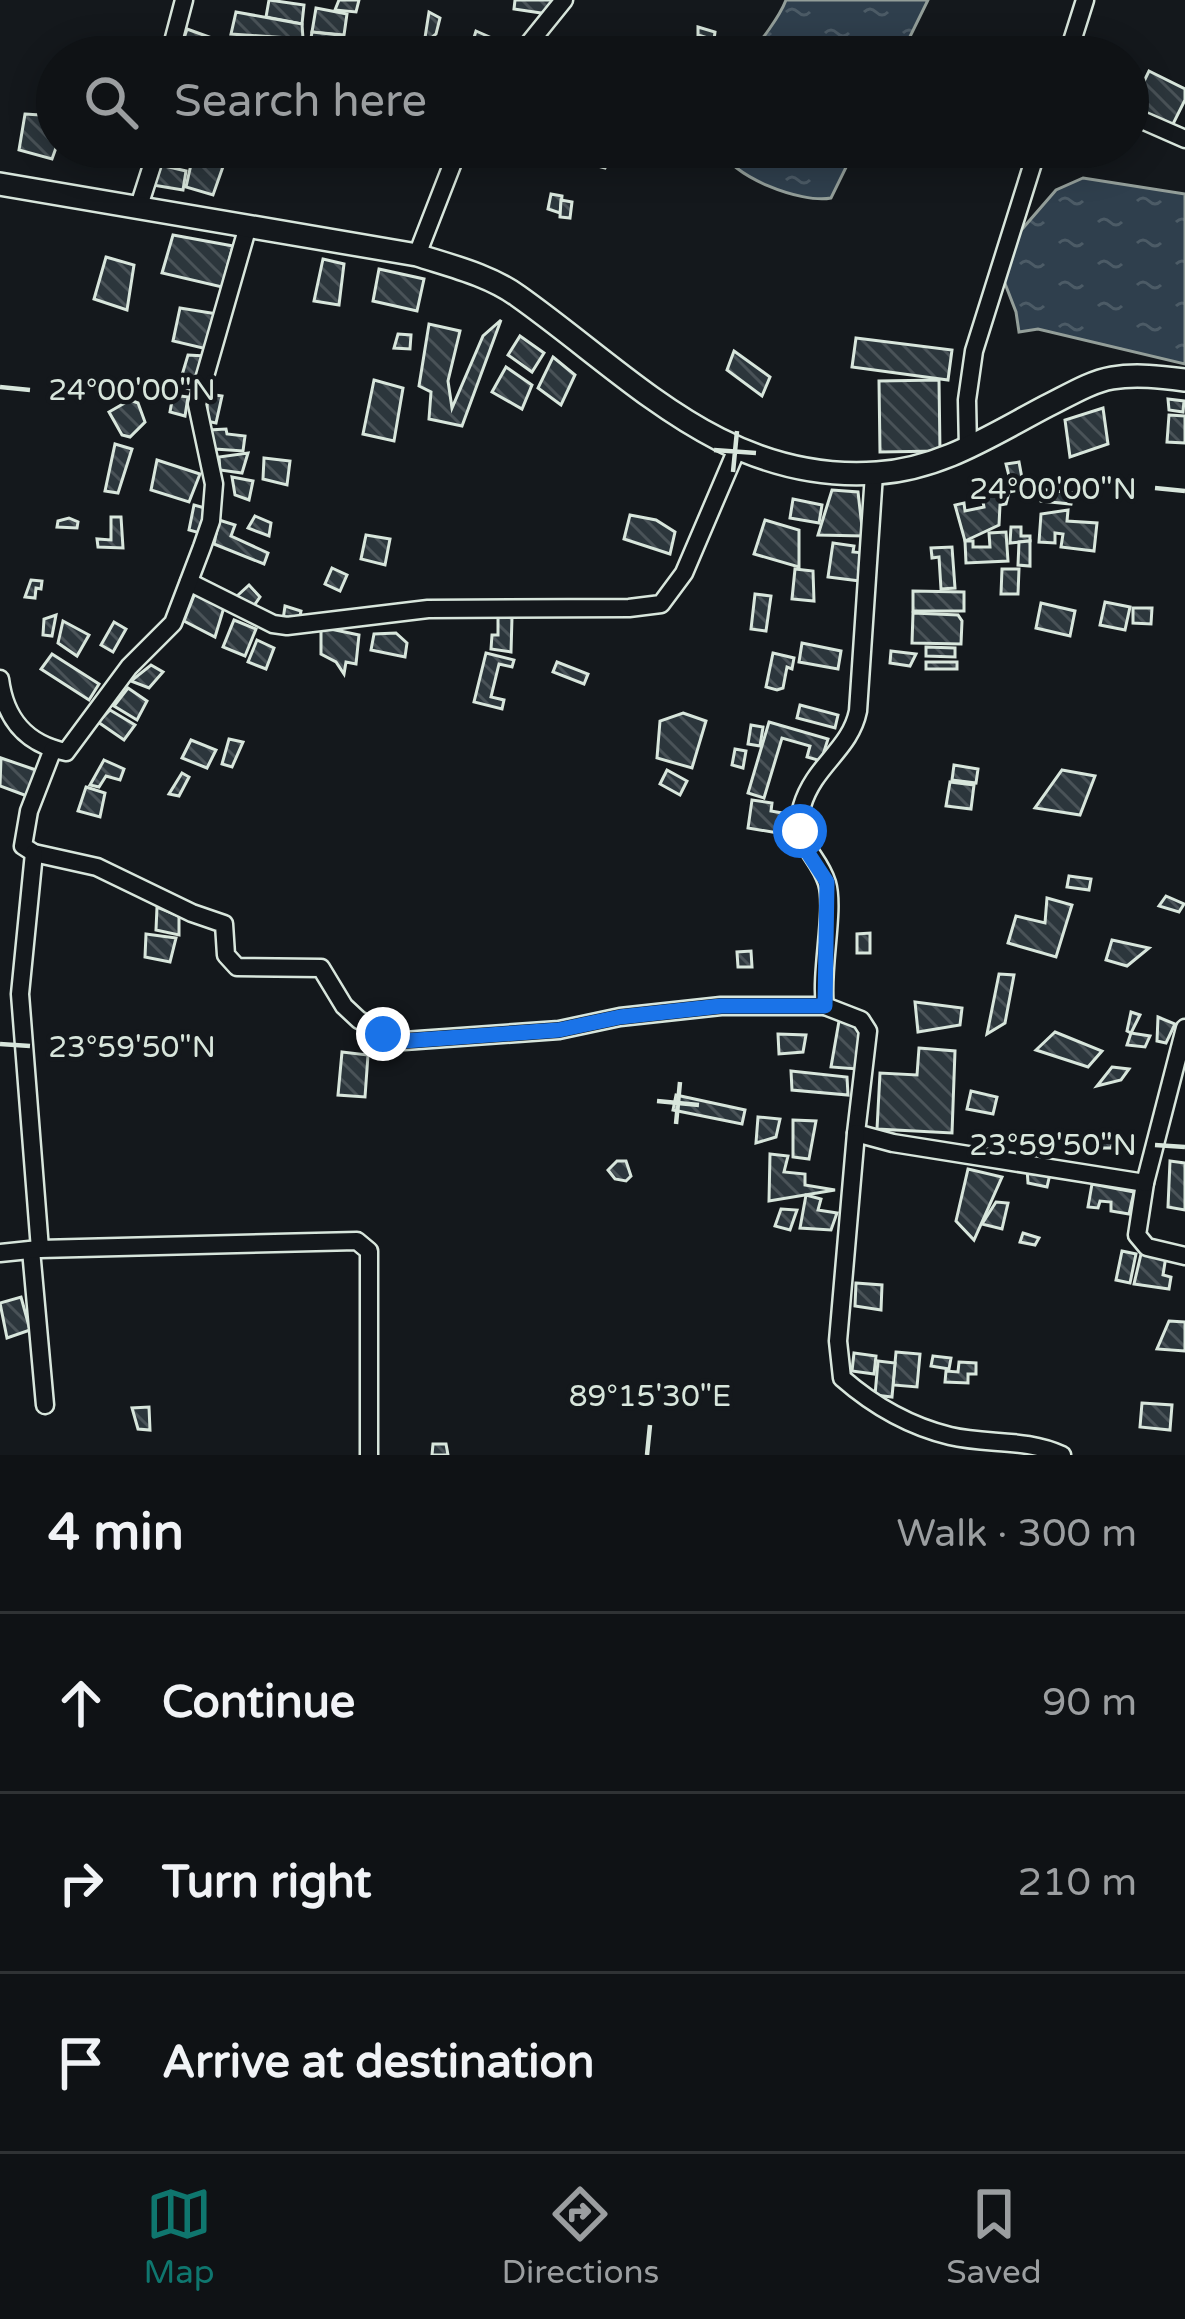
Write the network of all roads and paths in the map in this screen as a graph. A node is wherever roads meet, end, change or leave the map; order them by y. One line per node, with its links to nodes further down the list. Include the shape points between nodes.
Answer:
1 (184, 0): 4 (street)
2 (564, 0): 5 (street)
3 (1084, 0): 6 (street)
4 (175, 36)
5 (535, 36)
6 (1073, 36)
7 (1149, 123): 8 (street)
8 (1185, 139)
9 (151, 168): 13 (street)
10 (451, 168): 15 (street)
11 (1031, 168): 18 (street, via 974,351)
12 (0, 184): 13 (main road)
13 (139, 206): 14 (main road)
14 (248, 226): 15 (main road); 20 (street, via 197,404 214,484)
15 (417, 255): 17 (main road, via 517,294 620,376)
16 (1185, 380): 18 (main road, via 1110,378)
17 (737, 449): 19 (main road, via 782,467); 20 (street, via 684,573 661,604 428,608 287,626)
18 (968, 449): 19 (main road, via 920,468)
19 (874, 474): 24 (street, via 854,733 813,776 800,812 806,850 827,882)
20 (189, 582): 22 (street, via 173,622 66,752)
21 (0, 679): 22 (street, via 11,722)
22 (53, 749): 23 (street, via 21,842)
23 (34, 853): 24 (street, via 97,866 224,924 226,956 237,967 321,968 359,1020 404,1041 559,1030 721,1006); 28 (street, via 20,994)
24 (825, 1006): 26 (street, via 868,1031)
25 (1185, 1028): 27 (street)
26 (856, 1133): 27 (street); 33 (street, via 838,1341 842,1378 896,1417 952,1437)
27 (1145, 1183): 30 (street, via 1137,1235 1147,1247)
28 (35, 1249): 29 (street); 31 (street); 32 (street, via 357,1241 369,1251)
29 (0, 1253)
30 (1185, 1256)
31 (45, 1405)
32 (368, 1455)
33 (1062, 1455)

